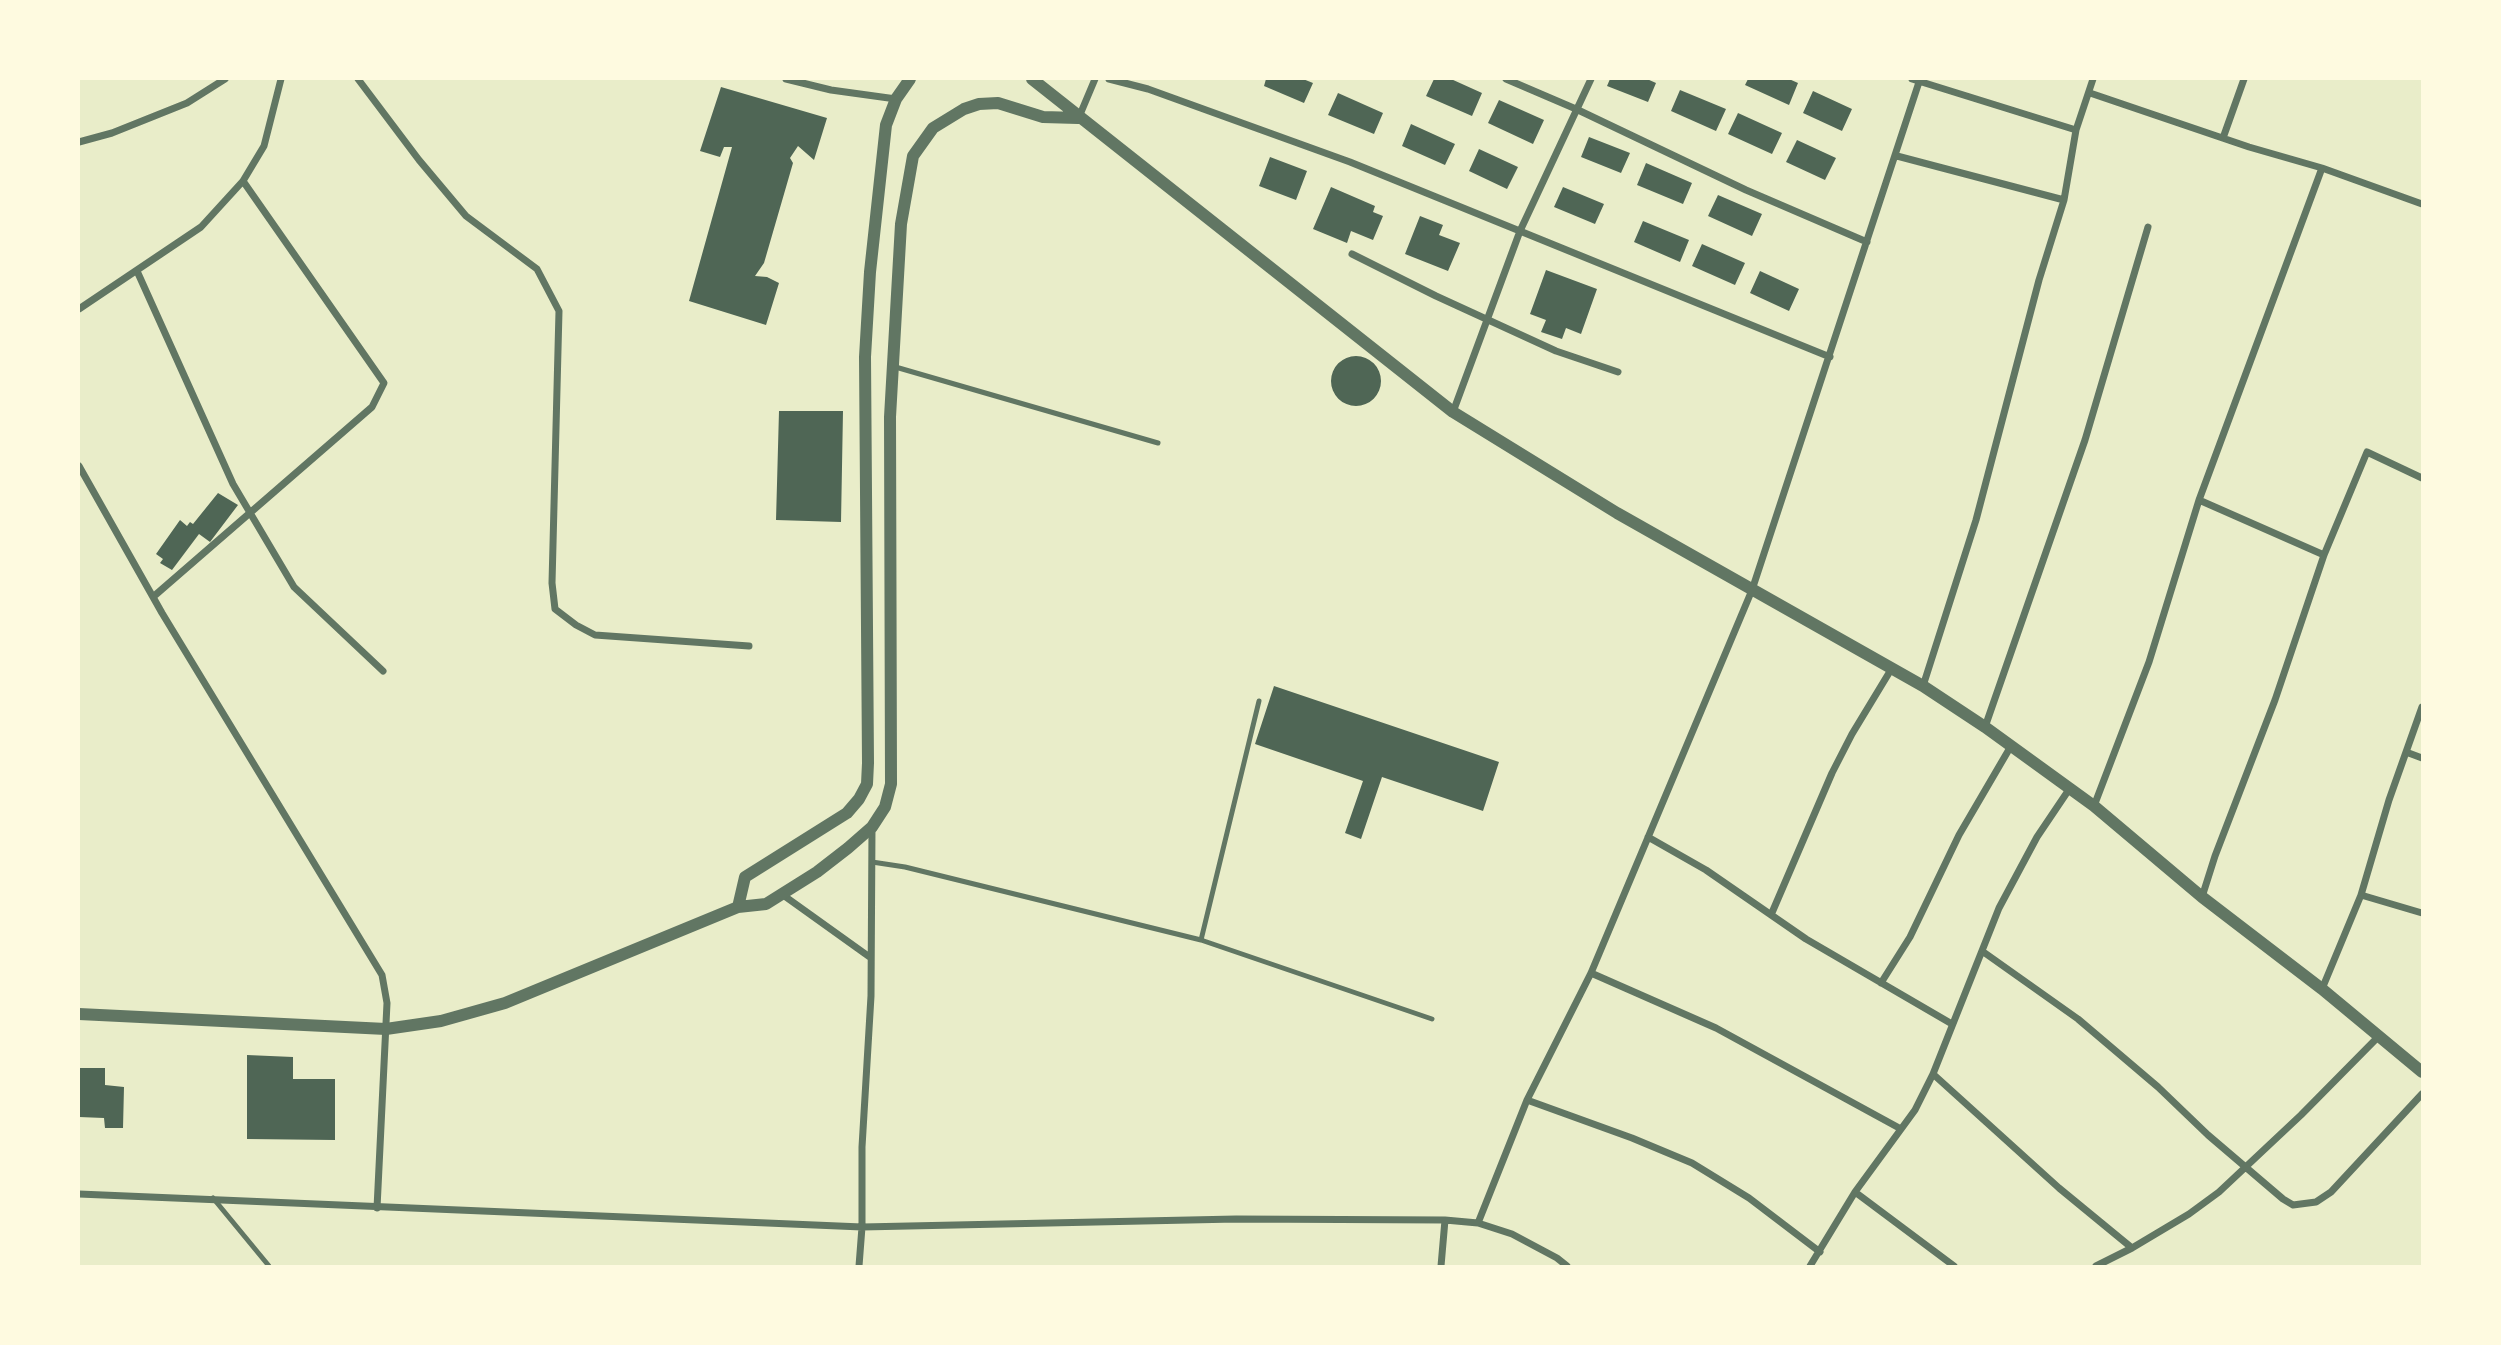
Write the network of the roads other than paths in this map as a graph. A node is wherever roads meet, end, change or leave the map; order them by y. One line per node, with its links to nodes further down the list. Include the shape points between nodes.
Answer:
1 (225, 79): 20 (street, via 187,103)
2 (281, 79): 23 (street, via 264,146)
3 (358, 79): 45 (street, via 466,216 537,270 559,312 555,609 595,635)
4 (786, 79): 15 (street)
5 (910, 79): 15 (street)
6 (1032, 79): 17 (street)
7 (1096, 79): 17 (street)
8 (1109, 79): 27 (street, via 1350,162)
9 (1506, 79): 16 (street)
10 (1591, 79): 16 (street)
11 (2093, 79): 14 (street)
12 (2244, 79): 19 (street)
13 (1917, 80): 18 (street); 21 (street)
14 (2090, 93): 18 (street); 19 (street)
15 (896, 99): 63 (street, via 886,125 865,357 867,784 848,813 745,877)
16 (1576, 109): 27 (street); 28 (street)
17 (1078, 118): 34 (street, via 1043,117 998,103 979,104 933,128 913,156 901,224); 36 (street)
18 (2076, 130): 24 (street)
19 (2223, 138): 22 (street)
20 (79, 142)
21 (1897, 156): 24 (street); 28 (street)
22 (2322, 168): 25 (street); 40 (street)
23 (243, 181): 30 (street, via 201,227); 41 (street, via 384,383 372,407)
24 (2064, 200): 48 (street, via 1976,520)
25 (2422, 204)
26 (2148, 227): 51 (street, via 2085,440)
27 (1520, 231): 32 (street); 33 (street)
28 (1867, 243): 33 (street)
29 (1352, 254): 32 (street)
30 (137, 271): 31 (street); 41 (street, via 233,484)
31 (79, 309)
32 (1487, 320): 35 (street); 36 (street)
33 (1830, 357): 43 (street)
34 (892, 366): 37 (lane); 57 (street, via 891,784 886,807)
35 (1618, 372)
36 (1453, 412): 43 (street)
37 (1158, 443)
38 (79, 466): 44 (street)
39 (2422, 478): 42 (street, via 2367,452)
40 (2199, 500): 42 (street); 56 (street, via 2149,662)
41 (251, 514): 44 (street); 47 (street, via 294,587)
42 (2324, 555): 62 (street)
43 (1752, 590): 46 (street); 58 (street)
44 (153, 597): 75 (street, via 382,975)
45 (749, 646)
46 (1892, 668): 48 (street); 65 (street, via 1837,764)
47 (383, 671)
48 (1923, 686): 51 (street)
49 (1259, 701): 66 (lane)
50 (2422, 708): 53 (street)
51 (1985, 727): 52 (street)
52 (2011, 746): 55 (street); 70 (street)
53 (2406, 752): 54 (street); 61 (street)
54 (2422, 758)
55 (2070, 788): 56 (street); 67 (street, via 2037,837)
56 (2094, 806): 62 (street)
57 (872, 827): 59 (street); 60 (street, via 817,873)
58 (1647, 837): 65 (street); 69 (street)
59 (872, 862): 66 (lane); 68 (street)
60 (783, 894): 63 (street, via 765,904); 68 (street)
61 (2361, 895): 64 (street); 71 (street)
62 (2202, 897): 71 (street)
63 (738, 907): 75 (street, via 505,1003 441,1021)
64 (2422, 913)
65 (1771, 915): 70 (street)
66 (1201, 940): 73 (lane)
67 (1982, 951): 74 (street); 82 (street, via 2078,1019)
68 (871, 958): 89 (street)
69 (1591, 973): 80 (street); 81 (street, via 1716,1028)
70 (1881, 983): 74 (street)
71 (2322, 989): 76 (street)
72 (79, 1014): 75 (street)
73 (1432, 1018)
74 (1952, 1024): 78 (street)
75 (386, 1029): 86 (street)
76 (2379, 1036): 77 (street); 82 (street)
77 (2422, 1072)
78 (1933, 1074): 81 (street); 90 (street)
79 (2422, 1094): 82 (street, via 2331,1192 2316,1202 2293,1205)
80 (1527, 1100): 88 (street); 91 (street, via 1692,1163 1749,1198)
81 (1901, 1129): 83 (street)
82 (2247, 1167): 90 (street, via 2199,1206)
83 (1855, 1192): 91 (street); 97 (street)
84 (79, 1194): 85 (street)
85 (213, 1198): 86 (street); 92 (lane)
86 (377, 1208): 89 (street)
87 (1445, 1220): 88 (street); 89 (street, via 1236,1219); 94 (street)
88 (1478, 1223): 95 (street, via 1512,1234)
89 (862, 1227): 93 (street)
90 (2132, 1248): 98 (street)
91 (1820, 1252): 96 (street)
92 (269, 1266)
93 (859, 1266)
94 (1441, 1266)
95 (1567, 1266)
96 (1810, 1266)
97 (1954, 1266)
98 (2096, 1266)

